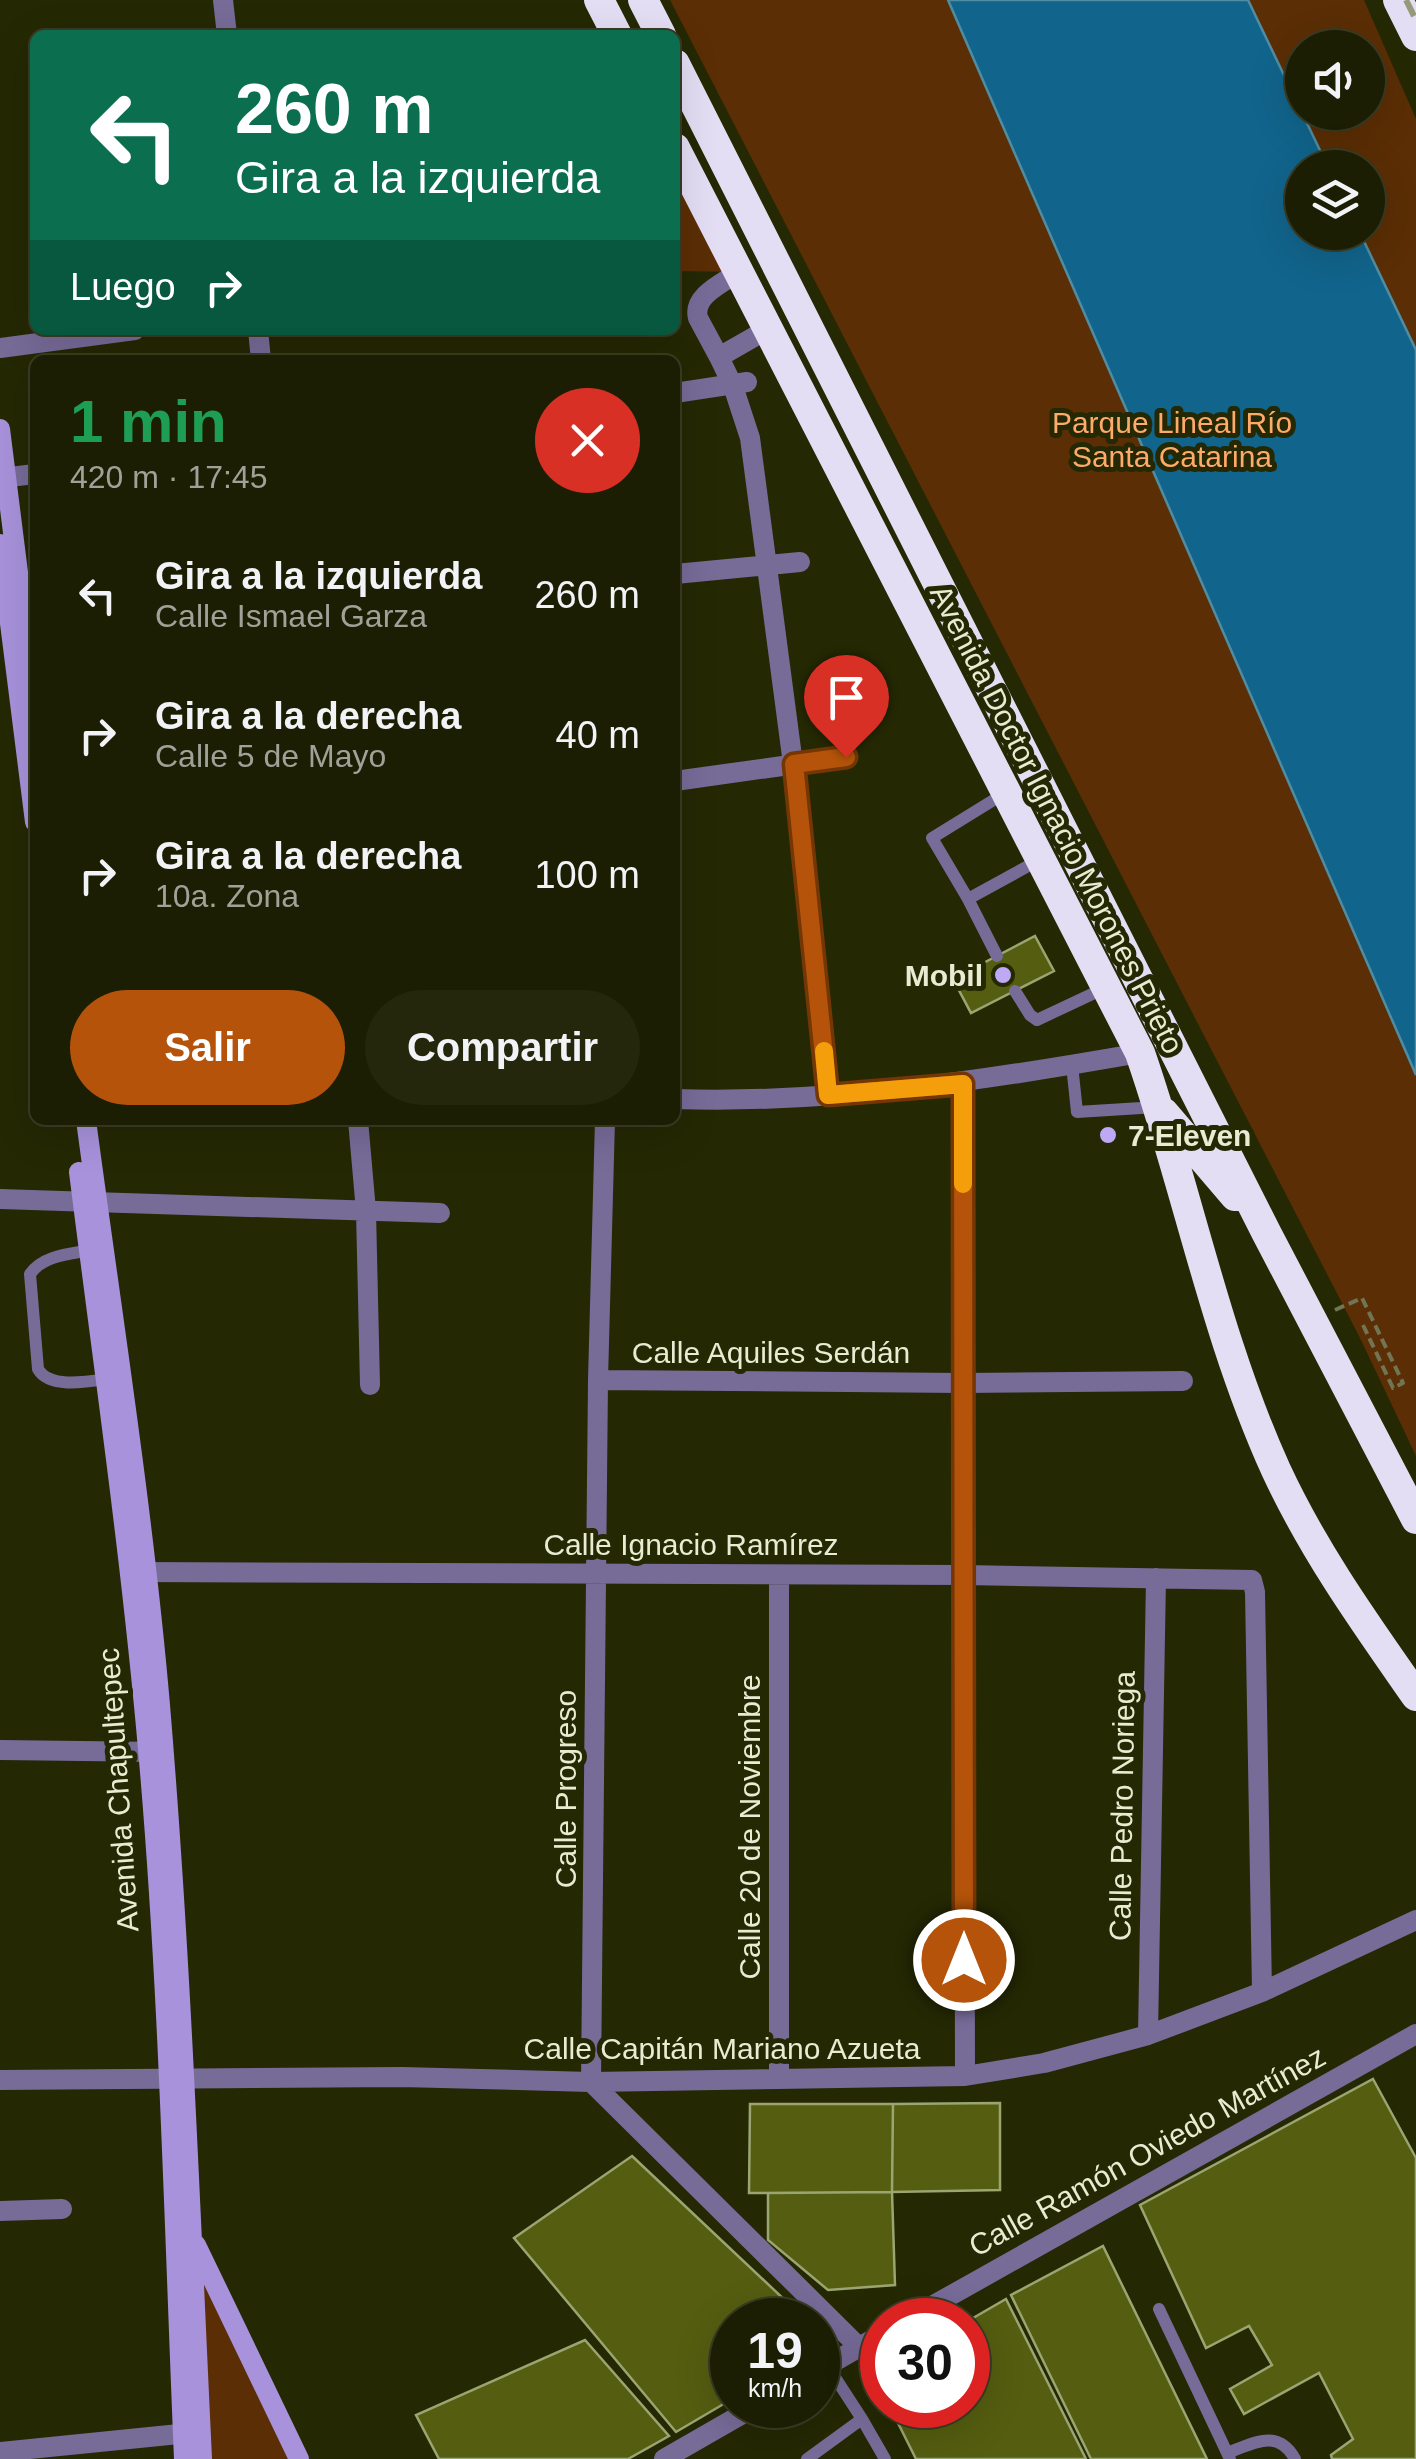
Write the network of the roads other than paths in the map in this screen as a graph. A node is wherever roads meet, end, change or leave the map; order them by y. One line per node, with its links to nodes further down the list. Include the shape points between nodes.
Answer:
1 (223, 0): 5 (street)
2 (599, 0): 6 (highway)
3 (643, 0): 7 (highway)
4 (1398, 0): 8 (highway)
5 (226, 30)
6 (614, 30)
7 (658, 30)
8 (1416, 36)
9 (680, 74): 50 (highway, Avenida Doctor Ignacio Morones Prieto)
10 (680, 158): 11 (highway, Avenida Doctor Ignacio Morones Prieto)
11 (739, 272): 12 (highway, Avenida Doctor Ignacio Morones Prieto); 15 (street, via 697,305)
12 (768, 329): 15 (street); 30 (highway, Avenida Doctor Ignacio Morones Prieto)
13 (98, 335): 14 (street)
14 (0, 348)
15 (719, 356): 16 (street)
16 (740, 384): 17 (street); 23 (street)
17 (680, 392)
18 (0, 429): 20 (main road)
19 (30, 474): 20 (street)
20 (3, 477): 25 (main road)
21 (0, 544): 29 (main road)
22 (800, 562): 23 (street)
23 (767, 565): 24 (street); 27 (street)
24 (680, 574)
25 (30, 672)
26 (846, 757): 27 (street)
27 (794, 764): 28 (street); 39 (street)
28 (680, 779)
29 (30, 782)
30 (1007, 792): 31 (highway, Avenida Doctor Ignacio Morones Prieto); 32 (lane, via 932,838)
31 (1042, 859): 32 (lane); 34 (highway, Avenida Doctor Ignacio Morones Prieto)
32 (968, 899): 33 (lane)
33 (997, 956)
34 (1108, 987): 35 (lane, via 1038,1020); 36 (highway, Avenida Doctor Ignacio Morones Prieto)
35 (1015, 990)
36 (1140, 1052): 37 (street); 41 (highway, Avenida Doctor Ignacio Morones Prieto)
37 (1072, 1064): 38 (street); 41 (lane, via 1077,1112)
38 (963, 1084): 39 (street); 55 (street)
39 (828, 1095): 40 (street)
40 (680, 1099)
41 (1159, 1107): 50 (highway); 63 (highway, Avenida Doctor Ignacio Morones Prieto, via 1210,1296 1276,1470 1330,1572)
42 (73, 1125): 47 (main road, Avenida Chapultepec)
43 (86, 1125): 47 (main road)
44 (358, 1125): 48 (street)
45 (604, 1125): 53 (street, Calle Progreso)
46 (0, 1199): 47 (street)
47 (90, 1201): 48 (street); 51 (main road, Avenida Chapultepec)
48 (366, 1211): 49 (street); 56 (street)
49 (440, 1213)
50 (1266, 1234): 57 (highway, Avenida Doctor Ignacio Morones Prieto)
51 (96, 1250): 52 (main road, Avenida Chapultepec); 52 (lane, via 47,1259 30,1274 38,1369 51,1382)
52 (113, 1378): 58 (main road, Avenida Chapultepec)
53 (598, 1380): 55 (street, Calle Aquiles Serdán); 59 (street, Calle Progreso)
54 (1182, 1381): 55 (street, Calle Aquiles Serdán)
55 (962, 1383): 60 (street)
56 (370, 1385)
57 (1416, 1519)
58 (139, 1572): 59 (street, Calle Ignacio Ramírez); 65 (main road, Avenida Chapultepec)
59 (596, 1573): 61 (street, Calle Ignacio Ramírez); 74 (street, Calle Progreso)
60 (964, 1574): 61 (street, Calle Ignacio Ramírez); 62 (street, Calle Ignacio Ramírez); 71 (street)
61 (778, 1575): 72 (street, Calle 20 de Noviembre)
62 (1156, 1578): 67 (street, Calle Ignacio Ramírez, via 1252,1580); 69 (street, Calle Pedro Noriega)
63 (1416, 1696)
64 (0, 1750): 65 (street)
65 (156, 1753): 70 (main road, Avenida Chapultepec)
66 (1416, 1920): 67 (street, Calle Capitán Mariano Azueta)
67 (1262, 1992): 69 (street, Calle Capitán Mariano Azueta)
68 (1416, 2034): 79 (street, Calle Ramón Oviedo Martínez)
69 (1148, 2035): 71 (street, Calle Capitán Mariano Azueta)
70 (177, 2076): 73 (street, Calle Capitán Mariano Azueta); 74 (street, Calle Capitán Mariano Azueta); 77 (main road, Avenida Chapultepec); 78 (main road)
71 (964, 2076): 72 (street, Calle Capitán Mariano Azueta)
72 (779, 2078): 74 (street, Calle Capitán Mariano Azueta)
73 (0, 2080)
74 (591, 2082): 81 (street)
75 (62, 2209): 76 (street)
76 (0, 2211)
77 (175, 2221): 78 (main road); 88 (main road, Avenida Chapultepec)
78 (192, 2237): 88 (main road); 93 (main road)
79 (946, 2298)
80 (1159, 2309): 90 (lane)
81 (859, 2347): 82 (street)
82 (840, 2358)
83 (840, 2391): 84 (lane)
84 (860, 2417)
85 (860, 2421): 95 (lane)
86 (718, 2428): 94 (street)
87 (867, 2428): 96 (lane)
88 (192, 2433): 89 (street); 91 (main road, Avenida Chapultepec); 92 (main road)
89 (0, 2452)
90 (1229, 2456): 97 (lane, via 1268,2438 1284,2444)
91 (184, 2459)
92 (202, 2459)
93 (298, 2459)
94 (664, 2459)
95 (807, 2459)
96 (884, 2459)
97 (1295, 2459)

